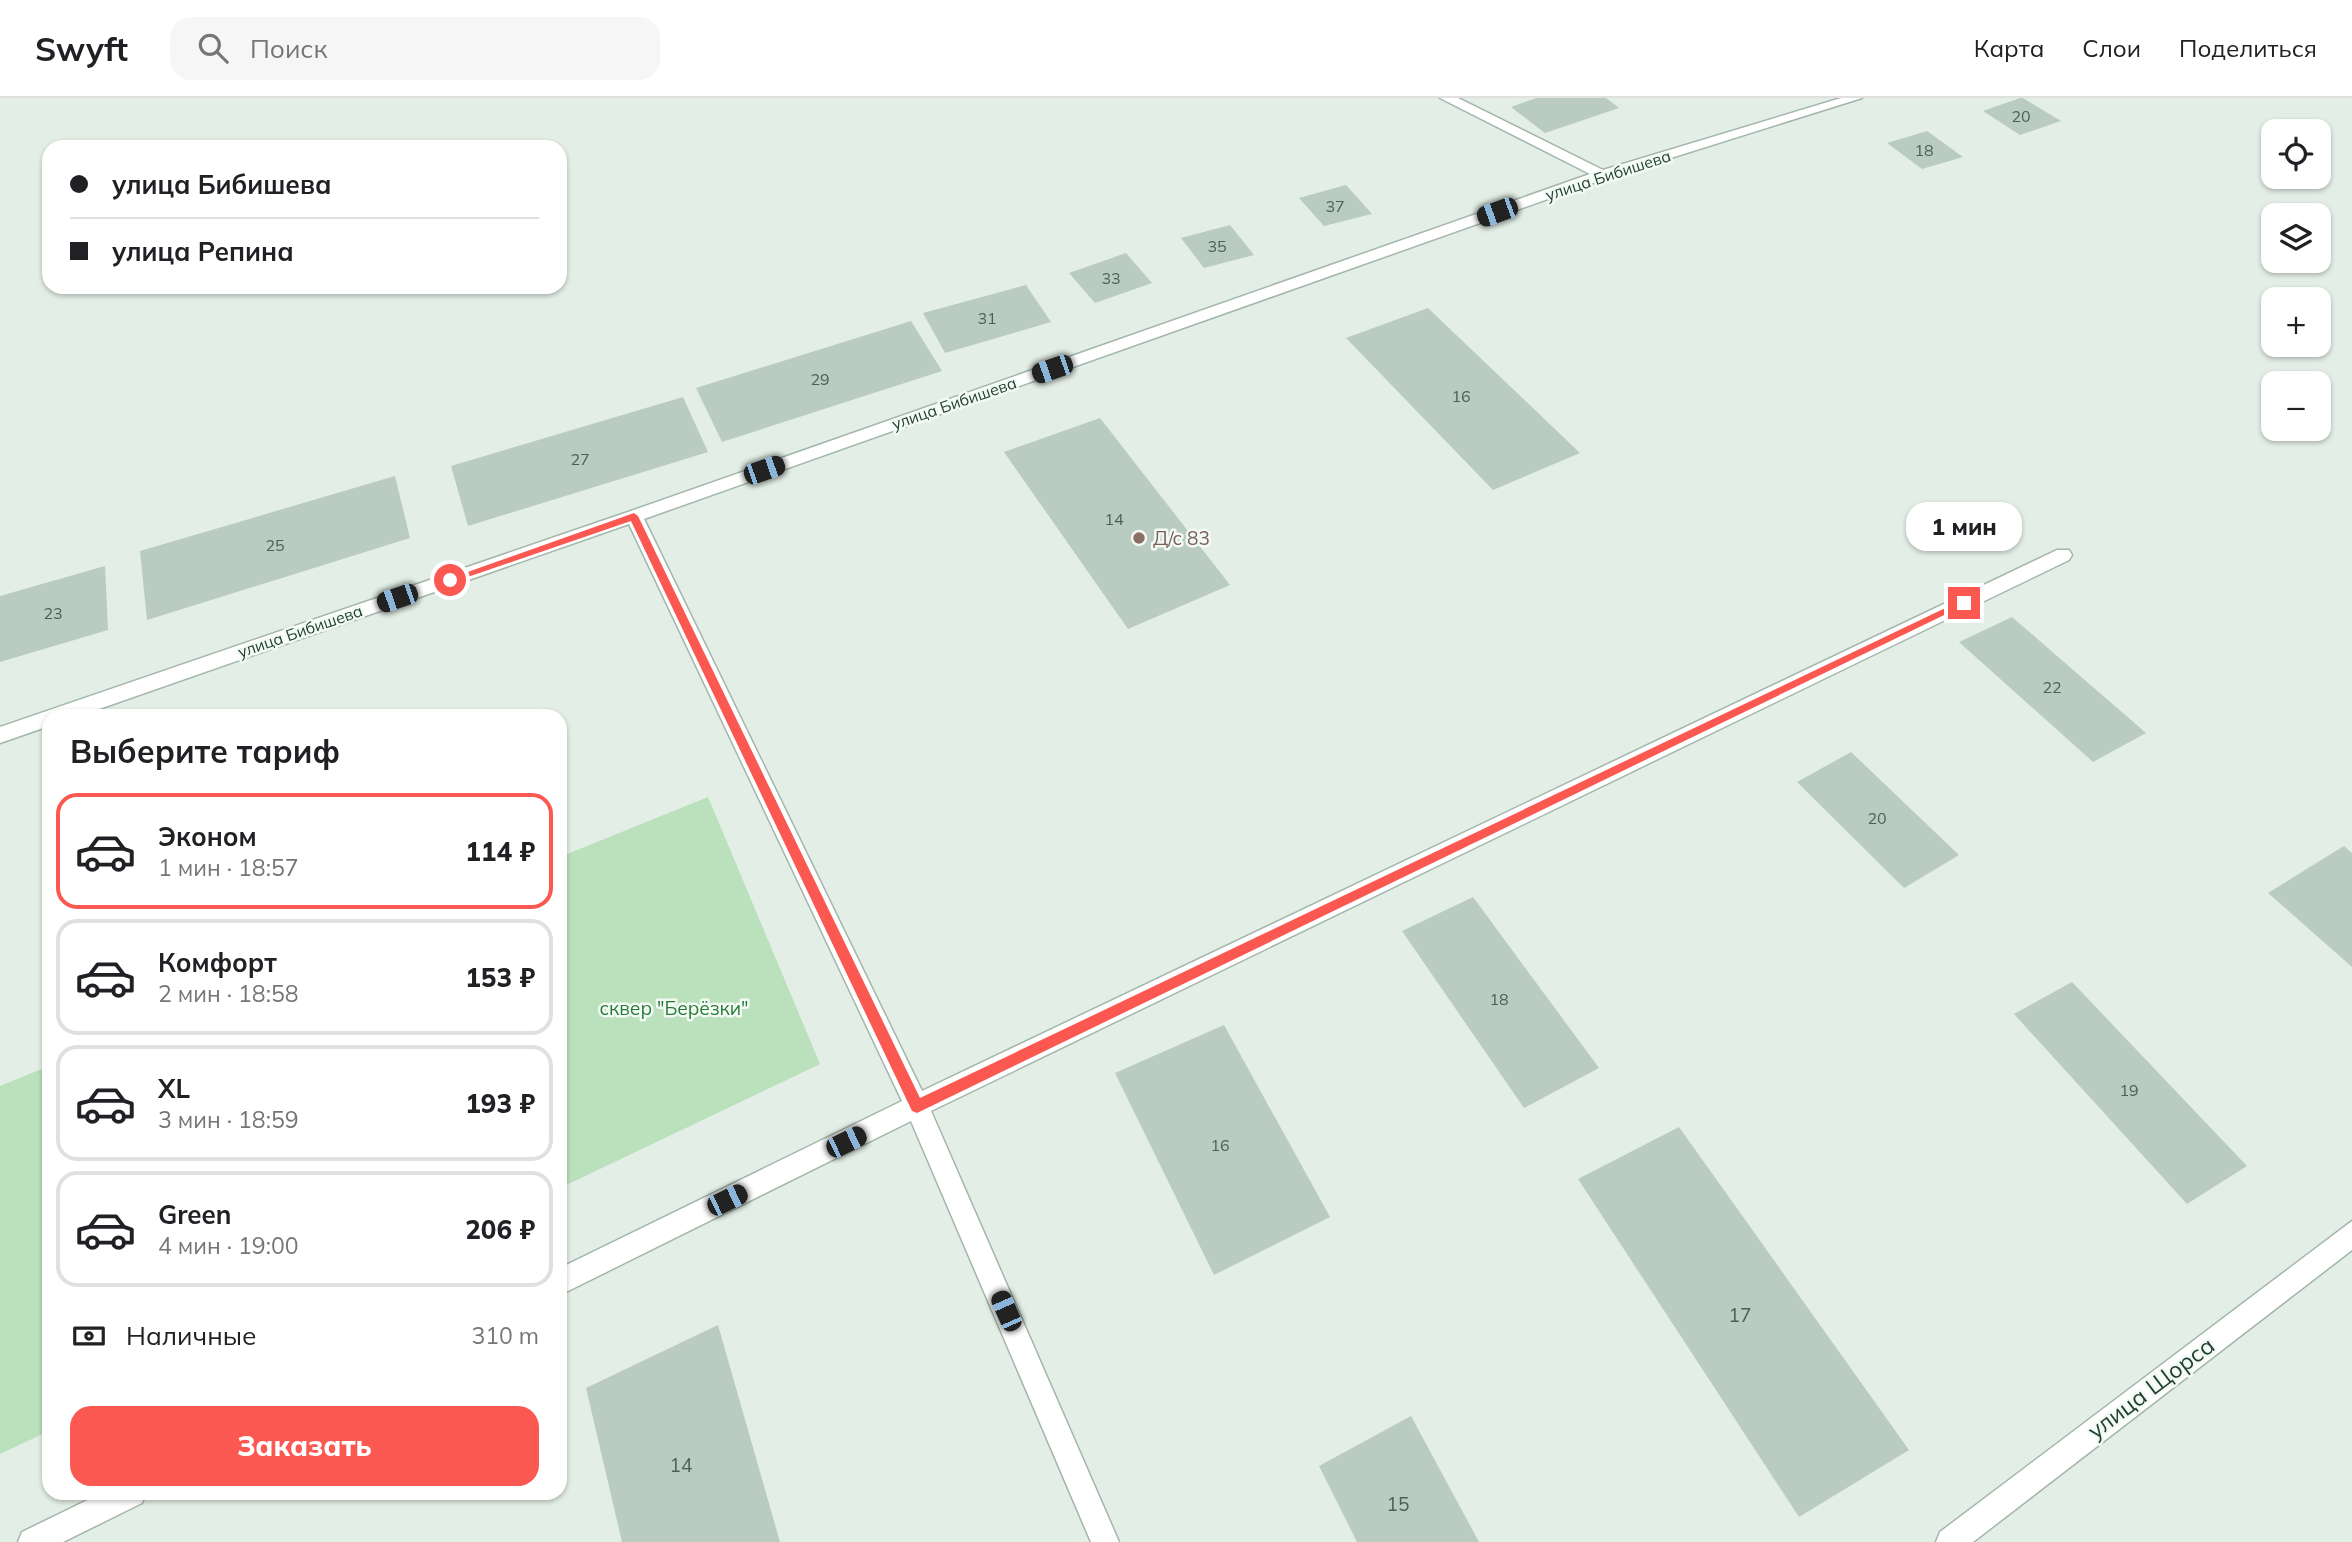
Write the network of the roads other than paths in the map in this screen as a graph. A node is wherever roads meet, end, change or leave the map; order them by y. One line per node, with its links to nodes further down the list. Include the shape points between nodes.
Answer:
1 (1447, 98): 3 (street)
2 (1855, 98): 3 (street, улица Бибишева)
3 (1602, 175): 4 (street, улица Бибишева)
4 (634, 516): 6 (street, улица Бибишева); 9 (street)
5 (2063, 555): 9 (street)
6 (75, 709)
7 (42, 720): 8 (street)
8 (0, 735)
9 (917, 1106): 11 (street); 14 (street)
10 (2352, 1234): 15 (street, улица Щорса)
11 (567, 1279)
12 (118, 1500): 13 (street)
13 (32, 1542)
14 (1105, 1542)
15 (1950, 1542)

